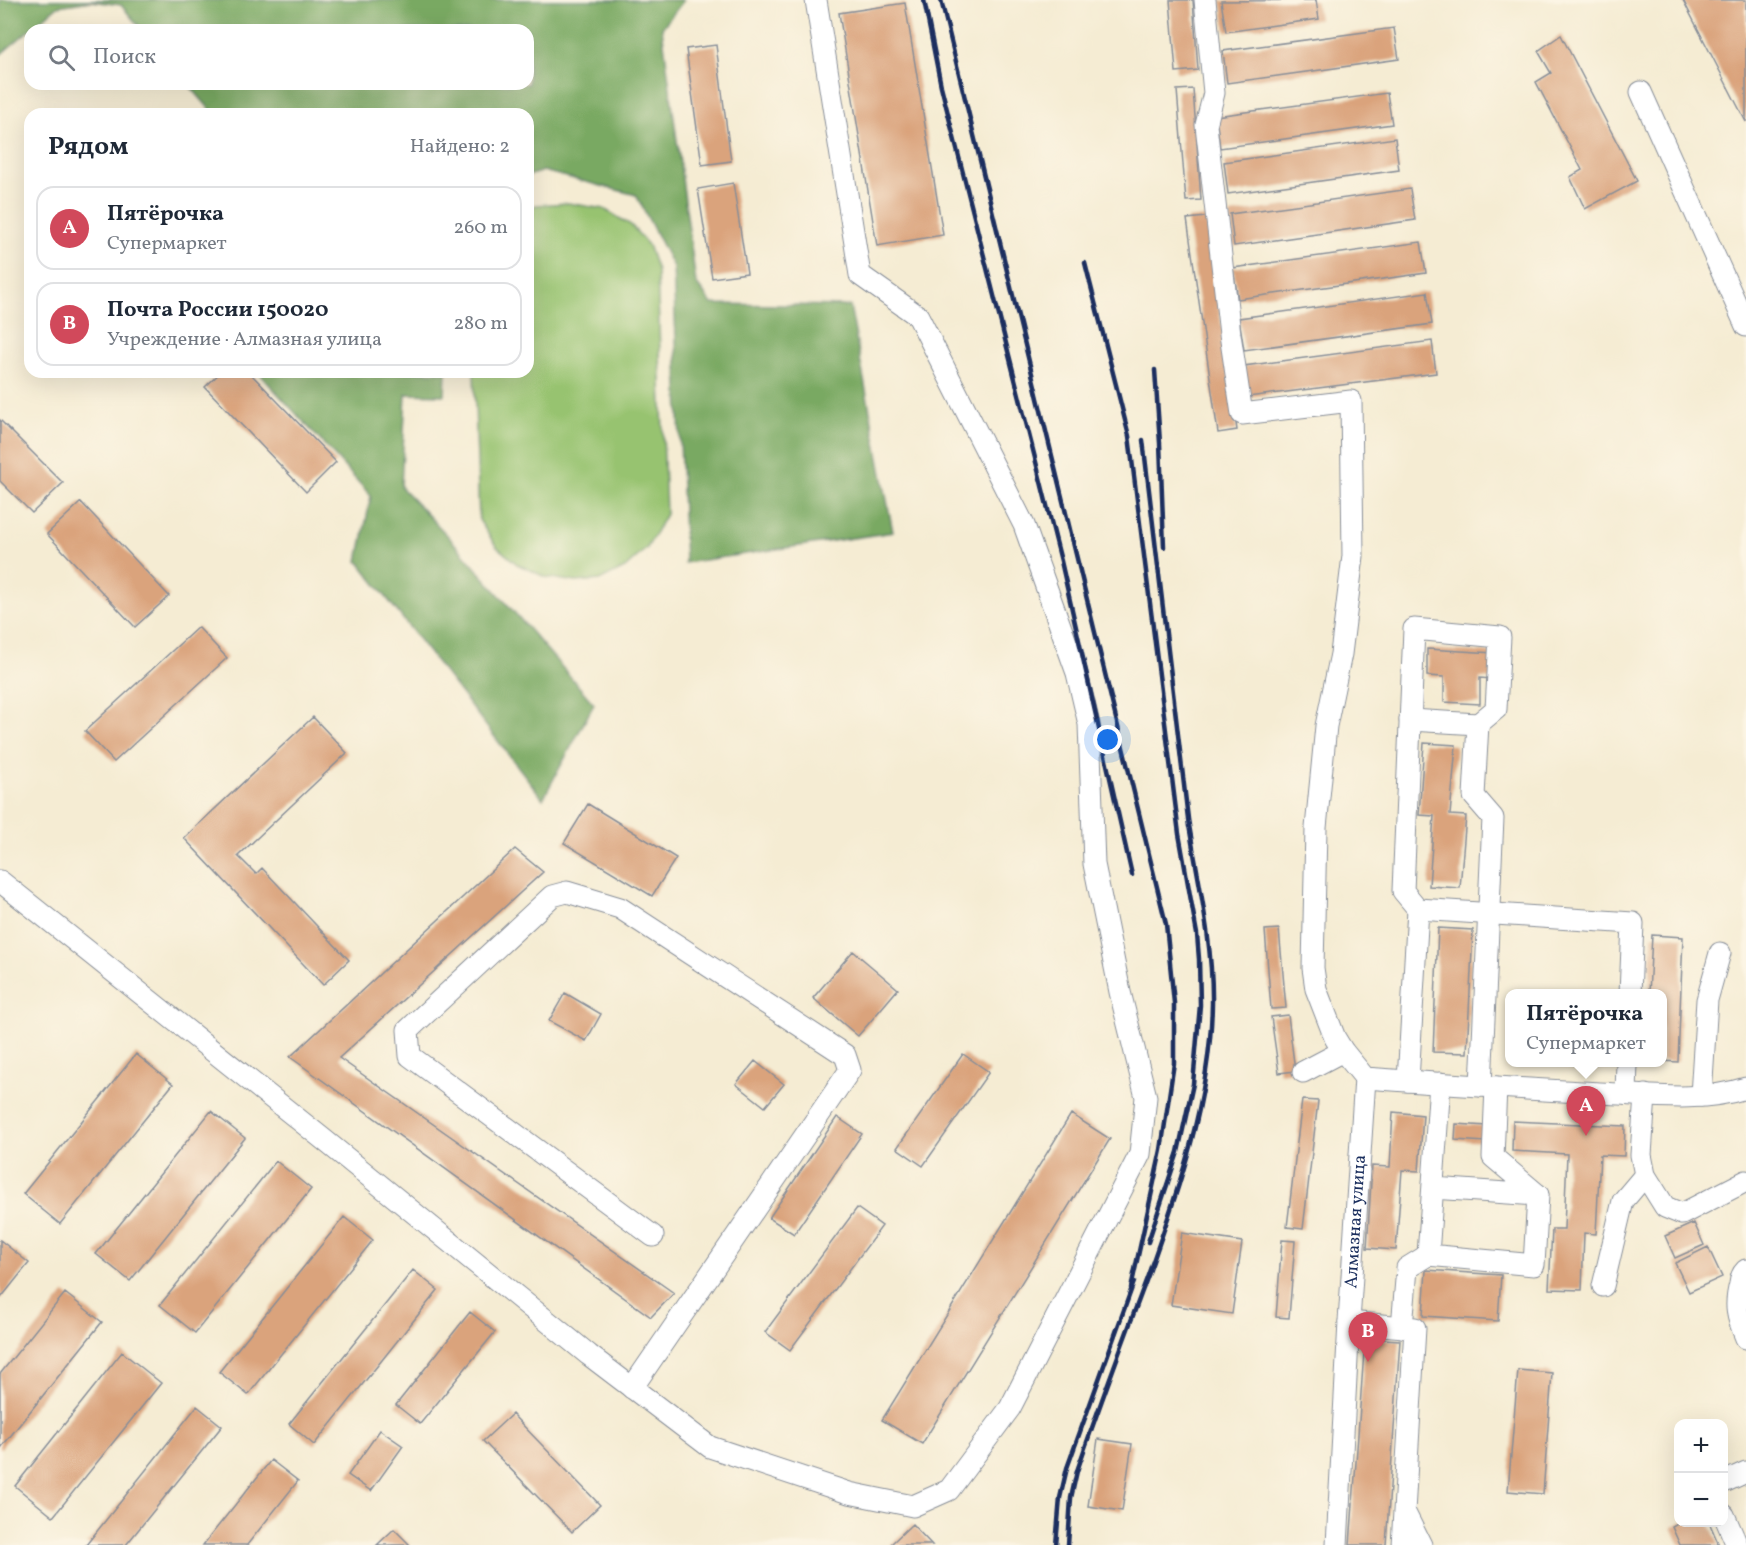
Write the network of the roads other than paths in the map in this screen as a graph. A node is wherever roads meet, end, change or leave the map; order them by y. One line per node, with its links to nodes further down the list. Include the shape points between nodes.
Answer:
1 (816, 0): 33 (street, via 860,275 918,316 1023,525 1077,673 1089,724 1094,864 1146,1096 1140,1154 1011,1408 949,1490 913,1506 849,1493 710,1447)
2 (1205, 0): 12 (street, via 1214,93 1206,125 1242,414 1351,401 1353,556 1341,654 1326,726 1316,828 1312,943 1316,989)
3 (1641, 92): 4 (street)
4 (1746, 326)
5 (1410, 720): 6 (street); 6 (street, via 1414,629 1500,637 1496,709); 8 (street, via 1403,891)
6 (1478, 724): 9 (street, via 1474,796 1493,818)
7 (0, 881): 33 (street)
8 (1418, 909): 9 (street); 16 (street)
9 (1488, 914): 11 (street, via 1634,923); 18 (street)
10 (1720, 953): 21 (street, via 1707,1000)
11 (1630, 989)
12 (1343, 1051): 14 (street); 15 (street)
13 (1628, 1067): 20 (street)
14 (1303, 1072)
15 (1365, 1078): 16 (street); 30 (street, Алмазная улица)
16 (1408, 1081): 17 (street)
17 (1440, 1083): 18 (street); 24 (street)
18 (1488, 1087): 20 (street); 25 (street, via 1493,1157)
19 (1746, 1088): 21 (street)
20 (1635, 1095): 21 (street); 22 (street)
21 (1701, 1096)
22 (1645, 1175): 23 (street, via 1665,1207 1682,1214); 29 (street, via 1623,1201)
23 (1746, 1182)
24 (1432, 1188): 25 (street); 27 (street)
25 (1538, 1196): 27 (street, via 1534,1265)
26 (653, 1236): 33 (street, via 410,1056 408,1030 552,896 567,892 620,908 845,1054 850,1070)
27 (1428, 1255): 31 (street, via 1407,1268)
28 (1746, 1270): 32 (street, via 1736,1300 1737,1318)
29 (1603, 1286)
30 (1348, 1322): 31 (street); 38 (street, Алмазная улица)
31 (1402, 1327): 36 (street, via 1415,1328)
32 (1746, 1338)
33 (632, 1388)
34 (1746, 1472): 35 (street)
35 (1728, 1480)
36 (1404, 1512): 39 (street); 40 (street)
37 (1728, 1524): 41 (street)
38 (1337, 1545)
39 (1402, 1545)
40 (1420, 1545)
41 (1737, 1545)

